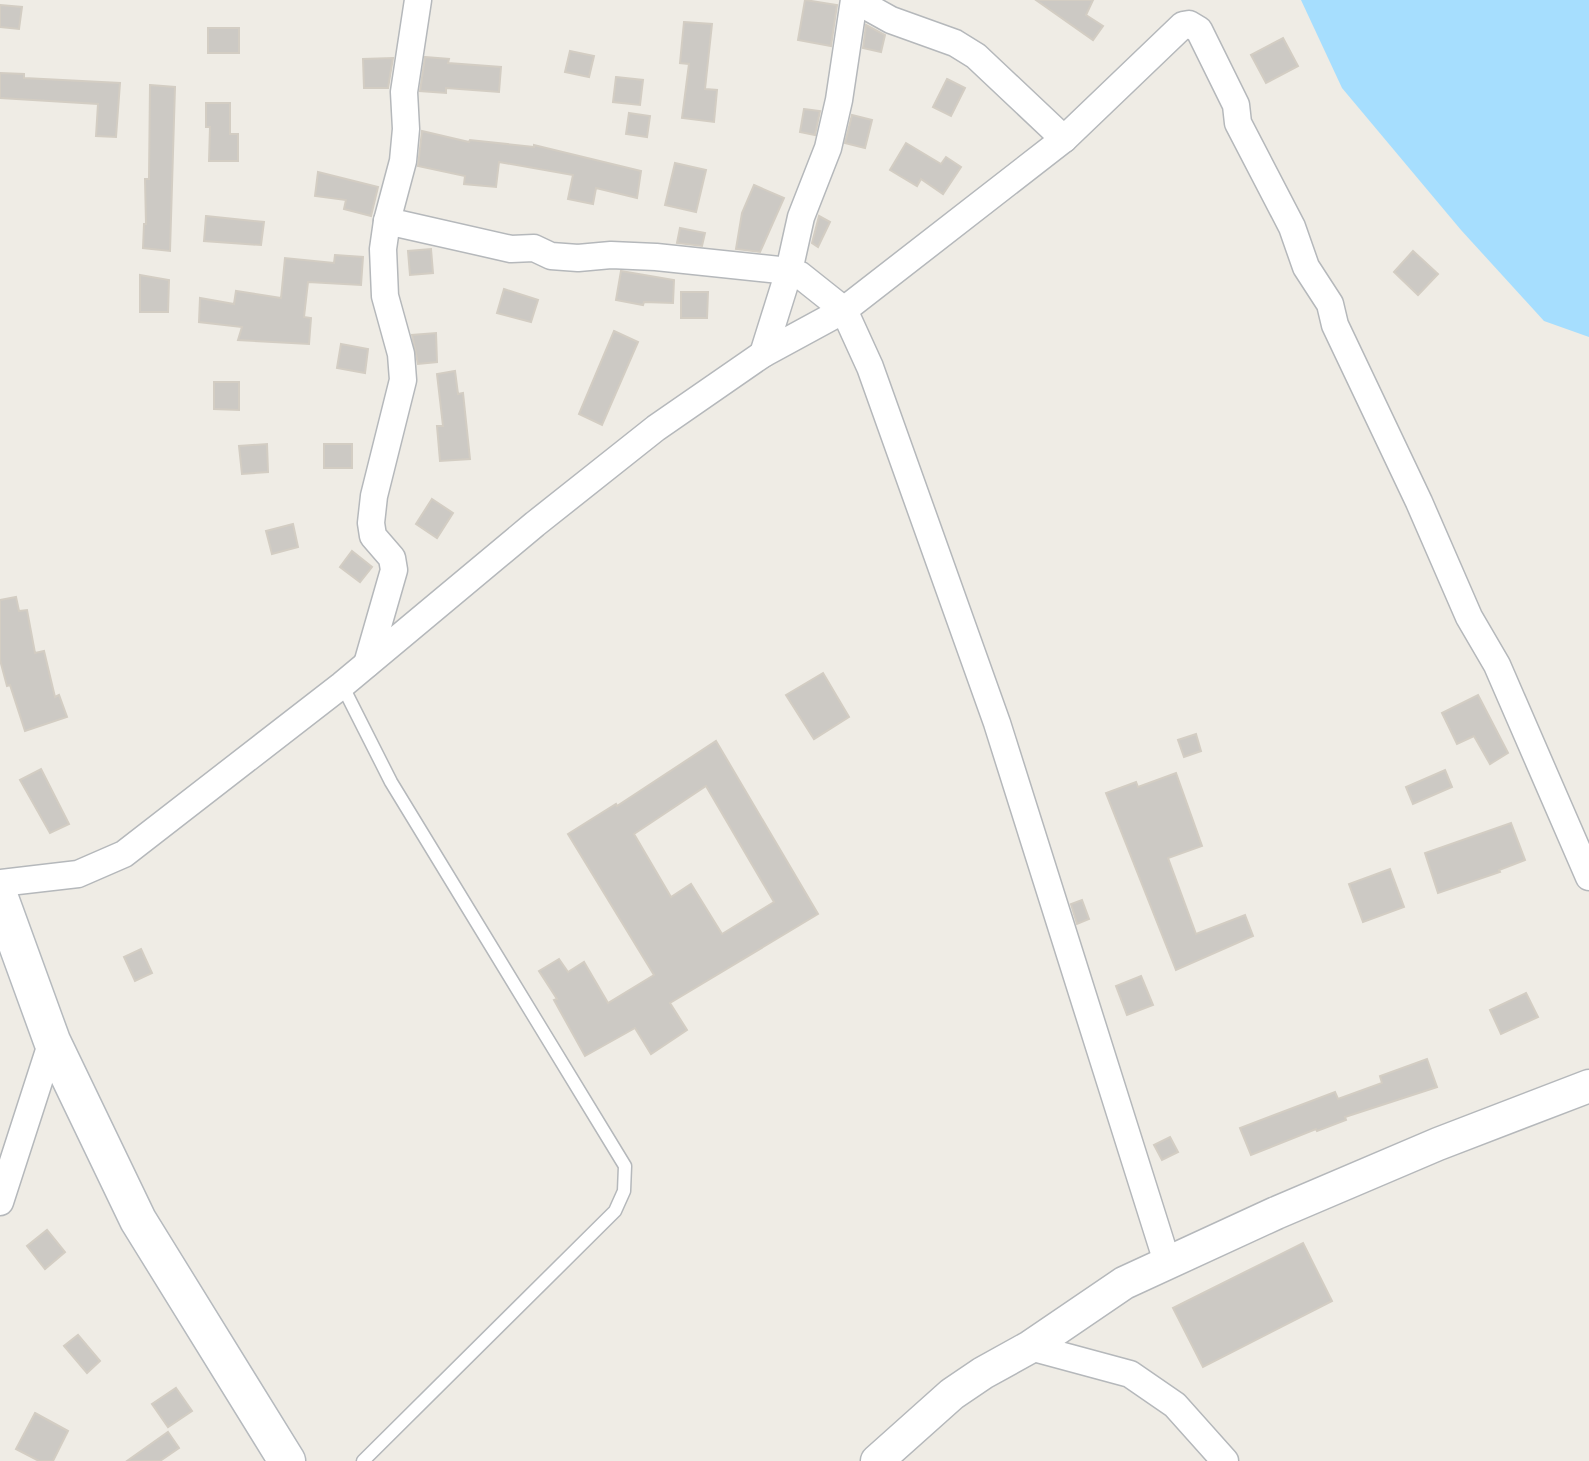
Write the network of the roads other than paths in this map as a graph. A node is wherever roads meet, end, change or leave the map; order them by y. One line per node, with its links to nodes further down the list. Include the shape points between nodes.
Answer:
1 (418, 0): 4 (street, via 404,92 403,161)
2 (854, 0): 3 (street, via 976,56); 5 (street, via 828,148 801,217)
3 (1064, 139): 6 (street); 10 (street, via 1183,25 1199,30 1306,267 1330,304 1469,617 1497,665)
4 (387, 221): 5 (street, via 511,249 534,248 551,256 656,257); 8 (street, via 385,296 403,380 371,523 373,536 395,563)
5 (789, 271): 6 (street); 7 (street)
6 (844, 310): 7 (street); 16 (street, via 906,464 997,723)
7 (763, 354): 8 (street, via 656,428)
8 (367, 664): 9 (street)
9 (342, 685): 11 (street, via 124,854 78,874); 19 (lane, via 391,782 625,1166 624,1191 615,1211)
10 (1589, 877)
11 (0, 883)
12 (0, 898): 13 (main road)
13 (52, 1041): 15 (street); 18 (main road, via 138,1220)
14 (1589, 1086): 16 (street, via 1438,1144)
15 (0, 1202)
16 (1167, 1262): 17 (street, via 1124,1283)
17 (1030, 1347): 20 (street, via 952,1394); 21 (street, via 1130,1374 1175,1405)
18 (287, 1461)
19 (363, 1461)
20 (877, 1461)
21 (1225, 1461)

